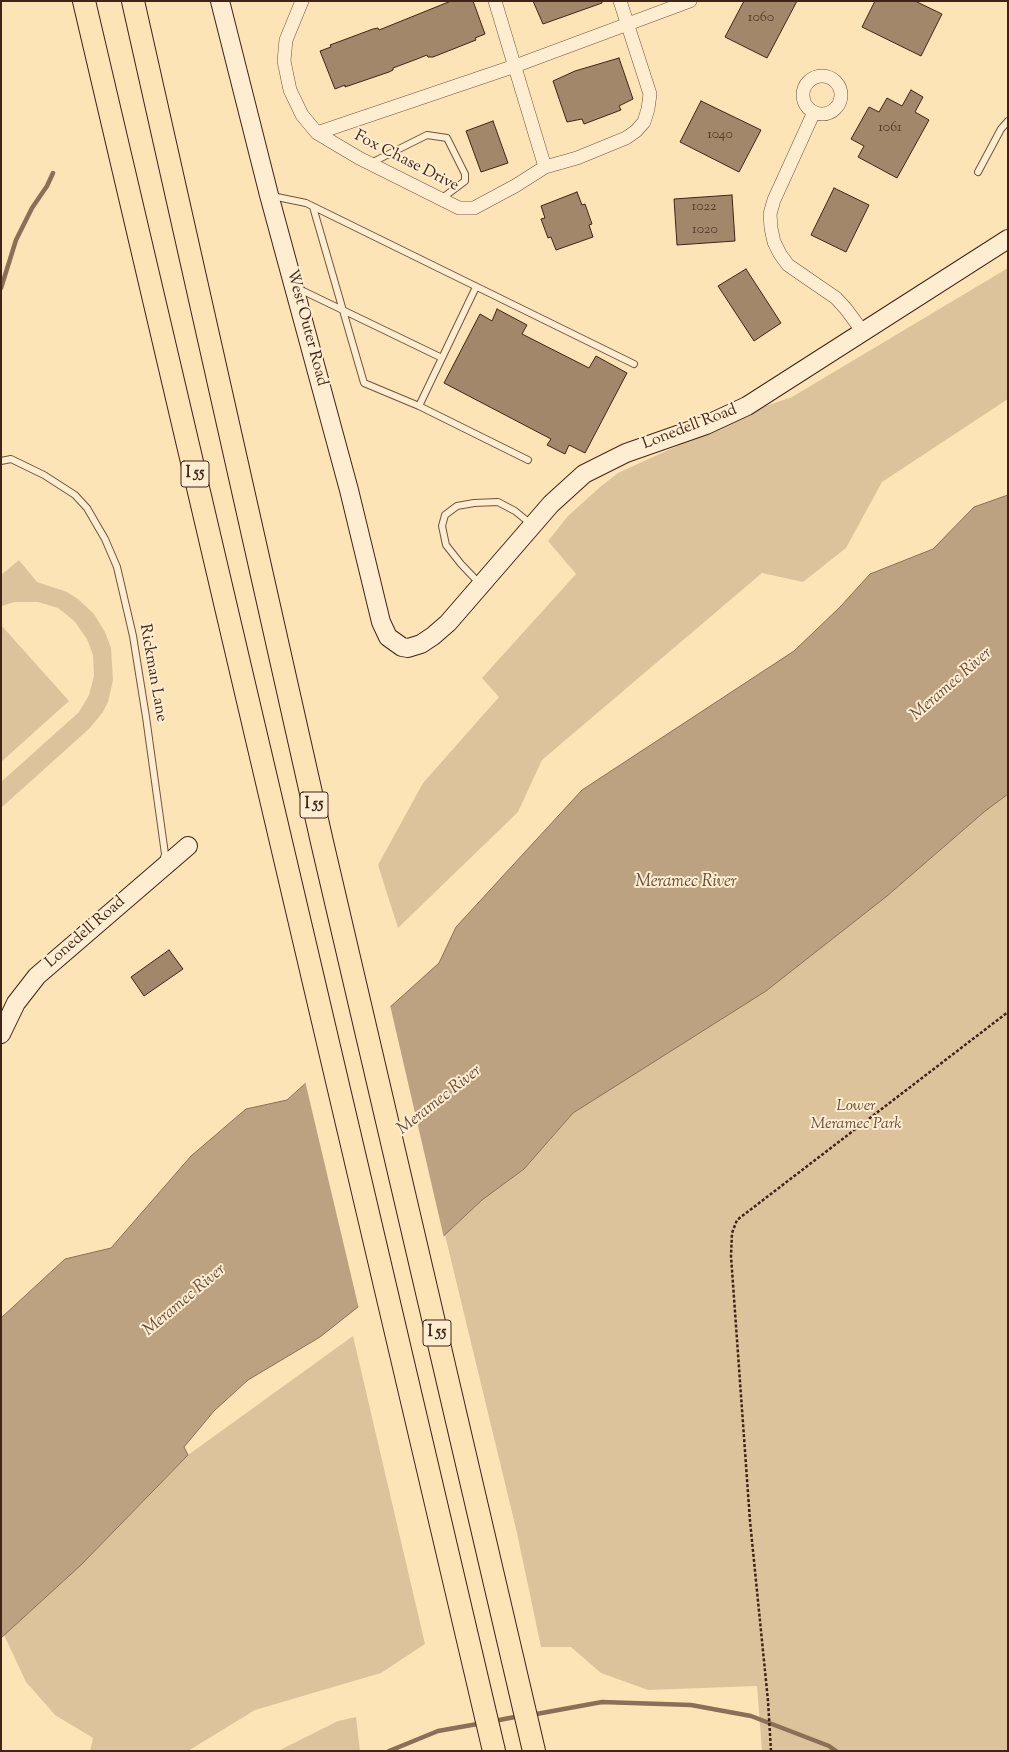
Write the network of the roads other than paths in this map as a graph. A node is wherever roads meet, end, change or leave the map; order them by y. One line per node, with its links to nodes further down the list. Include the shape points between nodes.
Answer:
1 (84, 1): 35 (highway, I 55)
2 (133, 1): 36 (highway, I 55, via 339,916)
3 (220, 1): 16 (street, West Outer Road)
4 (302, 1): 12 (street, Fox Chase Drive, via 286,40 284,61 290,90 302,115)
5 (495, 1): 9 (street)
6 (620, 1): 8 (street, Fox Chase Drive)
7 (690, 1): 8 (street, Fox Chase Drive)
8 (628, 24): 9 (street, Fox Chase Drive); 14 (street, Fox Chase Drive, via 650,94 644,122 626,138 577,158)
9 (515, 66): 12 (street, Fox Chase Drive); 14 (street)
10 (814, 112): 23 (street, via 774,200 770,214 774,242 788,265 836,298)
11 (1008, 121): 15 (lane)
12 (316, 133): 13 (street, Fox Chase Drive)
13 (369, 164): 17 (street, Fox Chase Drive); 17 (lane, via 427,135 448,138 465,174 465,181)
14 (545, 167): 17 (street, Fox Chase Drive, via 474,208 459,208)
15 (978, 172)
16 (269, 195): 18 (lane, via 306,203); 20 (street, West Outer Road)
17 (441, 199)
18 (313, 207): 21 (lane); 22 (lane)
19 (1008, 239): 23 (street, Lonedell Road)
20 (295, 287): 22 (lane); 31 (street, West Outer Road, via 381,622 388,637)
21 (476, 287): 24 (lane); 25 (lane)
22 (343, 310): 24 (lane); 26 (lane, via 364,383)
23 (862, 332): 29 (street, Lonedell Road, via 763,397 727,416 626,453 592,469 561,494)
24 (442, 358): 26 (lane)
25 (634, 364)
26 (419, 406): 27 (lane)
27 (528, 460)
28 (1, 461): 33 (lane, Rickman Lane, via 11,459 44,475 75,495 87,508 105,539 119,575 133,636 165,854)
29 (532, 525): 30 (street, Lonedell Road); 30 (lane, via 515,511 498,502 457,506 445,515 442,526 446,545)
30 (481, 585): 31 (street, Lonedell Road, via 448,623 433,636 415,646)
31 (402, 647)
32 (188, 846): 33 (street, Lonedell Road)
33 (162, 867): 34 (street, Lonedell Road, via 36,976 16,1003)
34 (1, 1034)
35 (494, 1751)
36 (534, 1751)

